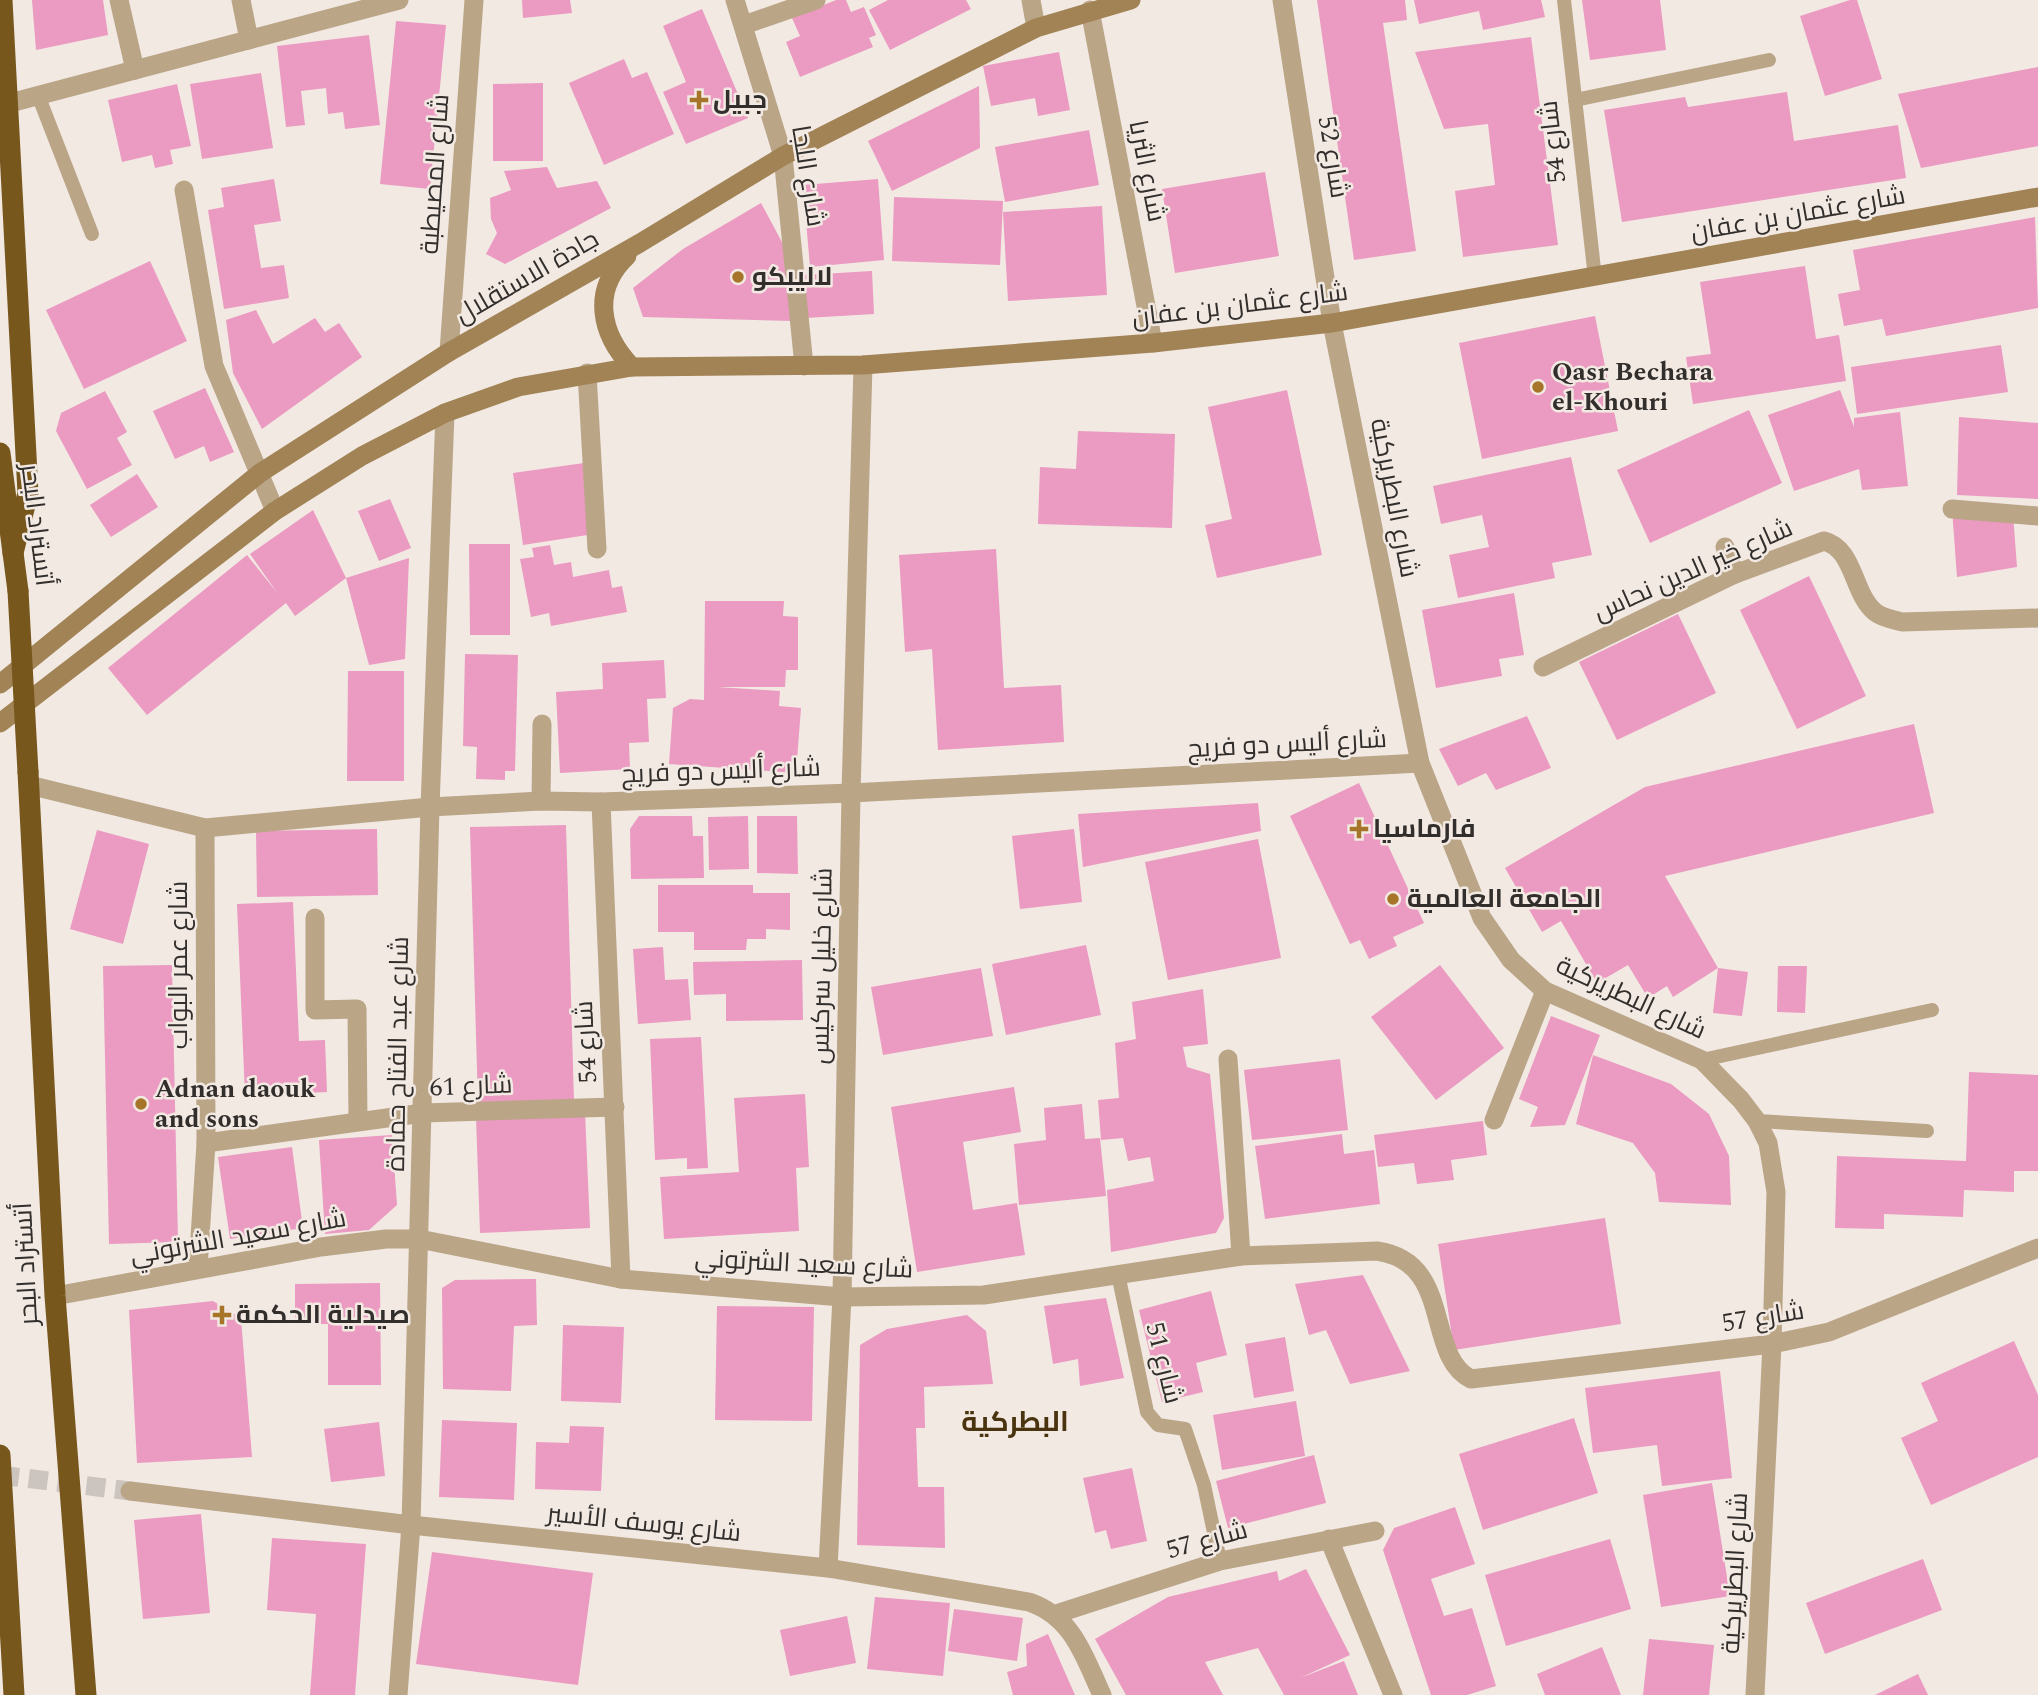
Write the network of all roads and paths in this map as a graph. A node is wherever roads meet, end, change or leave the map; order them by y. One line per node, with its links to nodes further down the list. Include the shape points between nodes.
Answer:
1 (2, 0): 20 (highway)
2 (119, 0): 17 (street)
3 (241, 0): 15 (street)
4 (399, 0): 15 (street)
5 (474, 0): 29 (street, شارع المصيطبة)
6 (735, 0): 13 (street, شارع اللجا)
7 (816, 0): 13 (street)
8 (1031, 0): 14 (street)
9 (1131, 0): 12 (main road, جادة الاستقلال)
10 (1282, 0): 27 (street, شارع 52)
11 (1564, 0): 19 (lane, شارع 54)
12 (1088, 5): 14 (main road, جادة الاستقلال); 28 (street, شارع الثريا)
13 (744, 25): 21 (street, شارع اللجا)
14 (1036, 28): 21 (main road, جادة الاستقلال)
15 (249, 40): 17 (street)
16 (1769, 60): 19 (lane)
17 (135, 70): 18 (street)
18 (38, 95): 20 (street); 24 (lane)
19 (1575, 100): 26 (lane, شارع 54)
20 (10, 103): 42 (highway, via 28,494)
21 (783, 156): 25 (main road, جادة الاستقلال); 31 (street, شارع اللجا)
22 (184, 190): 36 (street, via 214,366)
23 (2038, 197): 26 (main road, شارع عثمان بن عفان)
24 (92, 234)
25 (640, 243): 29 (main road, جادة الاستقلال); 32 (main road, via 617,265 603,304 609,338)
26 (1595, 278): 27 (main road, شارع عثمان بن عفان)
27 (1332, 323): 28 (main road, شارع عثمان بن عفان); 49 (street, شارع البطريركية)
28 (1153, 343): 30 (main road, شارع عثمان بن عفان)
29 (449, 352): 36 (main road, جادة الاستقلال)
30 (863, 365): 31 (main road, شارع عثمان بن عفان); 51 (street, شارع خليل سركيس)
31 (804, 366): 32 (main road, شارع عثمان بن عفان)
32 (632, 367): 33 (main road, شارع عثمان بن عفان)
33 (587, 373): 34 (main road, شارع عثمان بن عفان, via 519,387); 41 (street)
34 (444, 413): 38 (main road, via 362,456); 54 (street, شارع عبد الفتاح حمادة)
35 (0, 453): 42 (highway, أتستراد البحر)
36 (260, 473): 38 (street); 46 (main road, جادة الاستقلال)
37 (1952, 509): 39 (street)
38 (275, 511): 47 (main road)
39 (2038, 516)
40 (1725, 547): 43 (street)
41 (597, 550)
42 (13, 553): 50 (highway, أتستراد البحر, bridge)
43 (1735, 574): 44 (street, شارع خير الدين نحاس, via 1824,541 1842,551 1867,604 1883,617 1902,622); 45 (street, شارع خير الدين نحاس)
44 (2038, 618)
45 (1543, 667)
46 (3, 678): 47 (main road)
47 (3, 721)
48 (542, 724): 52 (street)
49 (1420, 763): 51 (street, شارع أليس دو فريج); 57 (street, شارع البطريركية, via 1482,918 1511,960)
50 (29, 779): 55 (street, شارع أليس دو فريج); 74 (highway, أتستراد البحر)
51 (851, 793): 53 (street, شارع أليس دو فريج); 75 (street, شارع خليل سركيس)
52 (541, 801): 53 (street, شارع أليس دو فريج); 54 (street, شارع أليس دو فريج)
53 (601, 802): 61 (street, شارع 54)
54 (430, 807): 55 (street, شارع أليس دو فريج); 62 (street, شارع عبد الفتاح حمادة)
55 (205, 828): 67 (street, شارع عمر البواب)
56 (316, 918): 63 (street, via 315,1010 357,1009)
57 (1545, 991): 60 (street, شارع البطريركية); 64 (street)
58 (1932, 1010): 60 (lane)
59 (1228, 1059): 70 (street)
60 (1702, 1060): 65 (street, شارع البطريركية)
61 (615, 1107): 62 (street, شارع 61); 73 (street, شارع 54)
62 (423, 1113): 63 (street, شارع 61); 68 (street, شارع عبد الفتاح حمادة)
63 (358, 1121): 67 (street, شارع 61)
64 (1494, 1121)
65 (1756, 1121): 66 (lane); 76 (street, شارع البطريركية, via 1768,1143 1776,1192)
66 (1927, 1131)
67 (206, 1143): 71 (street, شارع عمر البواب)
68 (418, 1239): 71 (street, شارع سعيد الشرتوني, via 353,1242); 73 (street, شارع سعيد الشرتوني); 80 (street, شارع عبد الفتاح حمادة)
69 (2038, 1248): 76 (street, شارع 57, via 1829,1332)
70 (1241, 1256): 72 (street, شارع سعيد الشرتوني); 77 (street, شارع سعيد الشرتوني, via 1377,1251 1405,1259 1427,1286 1456,1367 1462,1375)
71 (198, 1269): 74 (street, شارع سعيد الشرتوني)
72 (1118, 1274): 75 (street, شارع سعيد الشرتوني, via 985,1295); 83 (lane, شارع 51, via 1147,1412 1158,1425 1185,1429 1204,1485)
73 (621, 1279): 75 (street, شارع سعيد الشرتوني)
74 (55, 1296): 85 (highway, أتستراد البحر)
75 (842, 1297): 84 (street, شارع خليل سركيس)
76 (1772, 1344): 77 (street, شارع 57); 95 (street, شارع البطريركية)
77 (1481, 1381)
78 (0, 1455): 87 (highway)
79 (130, 1491): 80 (street, شارع يوسف الأسير)
80 (411, 1525): 84 (street, شارع يوسف الأسير); 92 (street, شارع عبد الفتاح حمادة)
81 (1375, 1531): 82 (street, شارع 57)
82 (1329, 1539): 83 (street, شارع 57); 94 (street)
83 (1220, 1561): 86 (street, شارع 57)
84 (828, 1568): 86 (street, شارع يوسف الأسير, via 1029,1602)
85 (80, 1613): 90 (highway, أتستراد البحر); 91 (highway)
86 (1056, 1614): 93 (street, via 1075,1636)
87 (7, 1615): 88 (highway); 89 (highway)
88 (7, 1695)
89 (14, 1695)
90 (86, 1695)
91 (98, 1695)
92 (398, 1695)
93 (1102, 1695)
94 (1393, 1695)
95 (1755, 1695)

